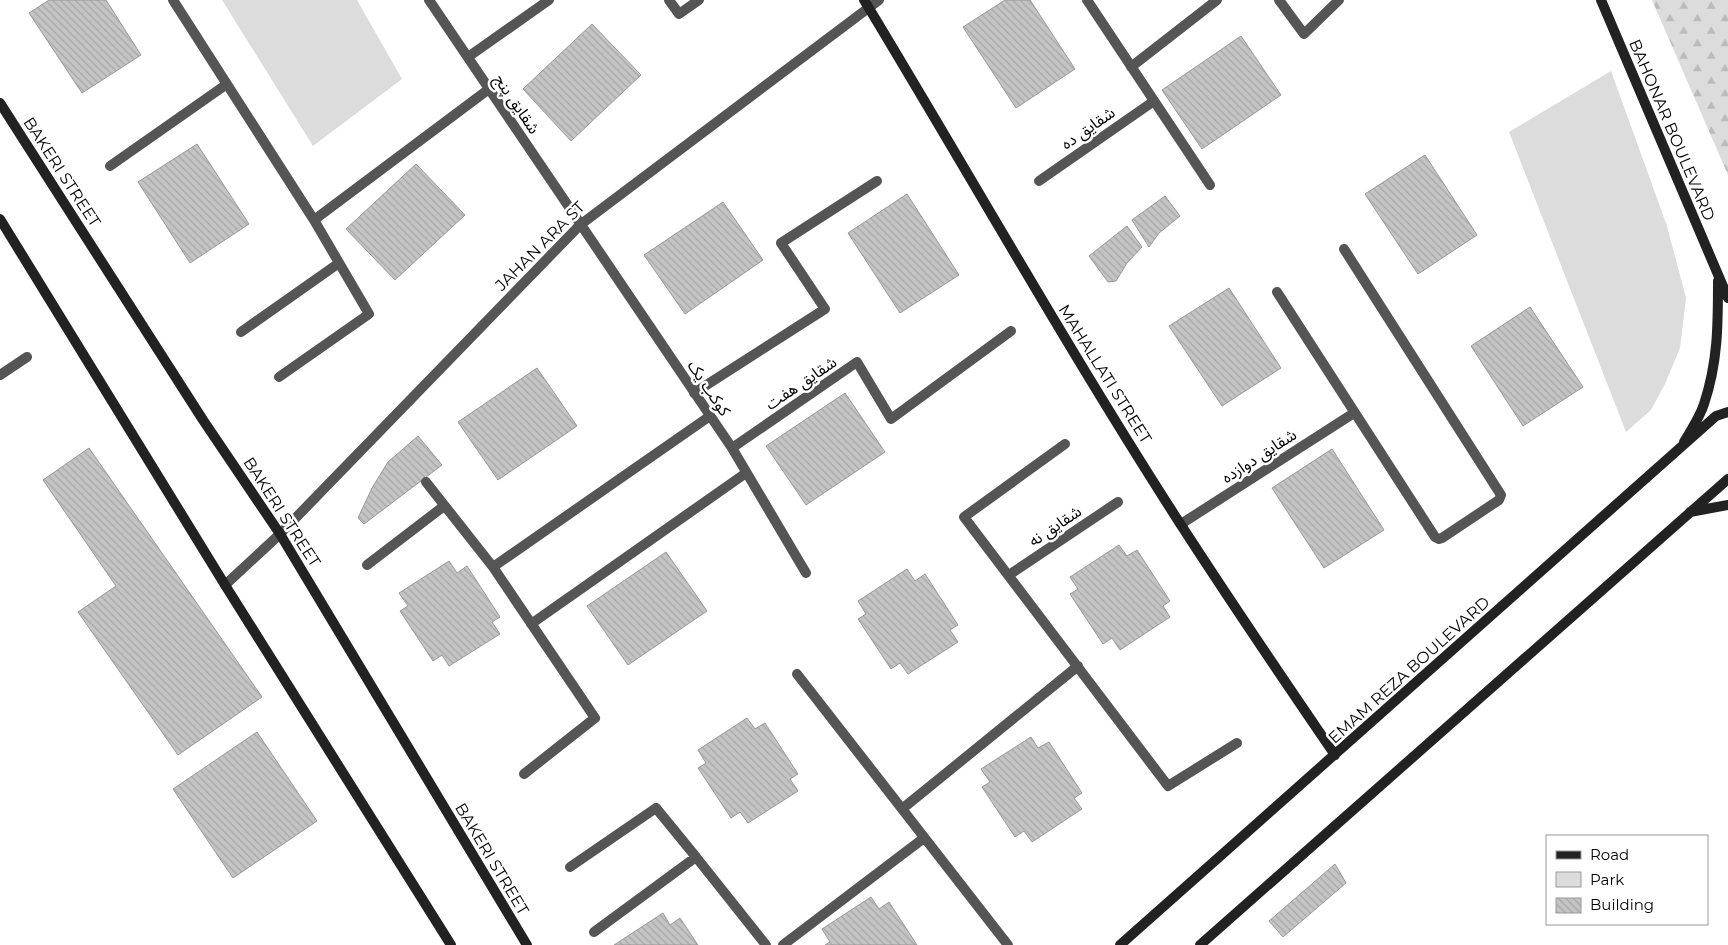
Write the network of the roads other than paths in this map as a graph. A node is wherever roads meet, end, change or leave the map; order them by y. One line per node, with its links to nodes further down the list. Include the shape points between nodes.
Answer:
1 (173, 0): 15 (street)
2 (429, 0): 13 (street, شقایق پنج)
3 (549, 0): 13 (street)
4 (670, 0): 5 (street, via 679,14)
5 (699, 0)
6 (879, 0): 12 (street, JAHAN ARA ST)
7 (1086, 0): 14 (street)
8 (1217, 0): 14 (street)
9 (1279, 0): 10 (street, via 1304,34)
10 (1339, 0)
11 (1601, 0): 28 (street, BAHONAR BOULEVARD)
12 (867, 4): 25 (street, JAHAN ARA ST); 50 (street, MAHALLATI STREET, via 1031,281)
13 (468, 57): 16 (street, شقایق پنج)
14 (1131, 67): 17 (street)
15 (227, 84): 19 (street); 24 (street)
16 (489, 89): 24 (street); 25 (street, شقایق پنج)
17 (1154, 101): 21 (street, شقایق ده); 22 (street)
18 (0, 103): 51 (street, BAKERI STREET)
19 (110, 166)
20 (877, 181): 36 (street, via 781,243 825,309)
21 (1039, 181)
22 (1210, 185)
23 (0, 219): 56 (street)
24 (314, 220): 27 (street)
25 (580, 225): 36 (street, کوکب یک); 51 (street, JAHAN ARA ST)
26 (1344, 249): 38 (street, via 1501,495 1499,500 1442,538 1435,537)
27 (339, 263): 32 (street); 35 (street, via 369,314)
28 (1718, 275): 30 (street, BAHONAR BOULEVARD); 42 (street, via 1718,334 1714,368 1704,406)
29 (1277, 292): 38 (street)
30 (1728, 298)
31 (1011, 331): 41 (street, شقایق هفت, via 891,419 857,362)
32 (242, 332)
33 (27, 357): 34 (street)
34 (0, 375)
35 (279, 377)
36 (694, 393): 39 (street, کوکب یک)
37 (1728, 412): 42 (street, EMAM REZA BOULEVARD, via 1716,416)
38 (1354, 413): 50 (street, شقایق دوازده)
39 (710, 416): 41 (street, کوکب یک); 53 (street)
40 (1065, 444): 55 (street, via 964,517)
41 (732, 448): 43 (street, کوکب یک)
42 (1680, 450): 61 (street, EMAM REZA BOULEVARD)
43 (746, 472): 54 (street, کوکب یک); 57 (street)
44 (1728, 479): 49 (street)
45 (426, 482): 48 (street)
46 (1118, 502): 55 (street, شقایق نه)
47 (1728, 505): 49 (street)
48 (444, 506): 52 (street); 53 (street)
49 (1689, 512): 74 (street)
50 (1181, 524): 61 (street, MAHALLATI STREET)
51 (280, 534): 56 (street, JAHAN ARA ST); 69 (street, BAKERI STREET)
52 (367, 566)
53 (493, 567): 57 (street)
54 (806, 573)
55 (1009, 575): 58 (street)
56 (226, 586): 68 (street)
57 (531, 624): 62 (street, via 595,718)
58 (1078, 666): 60 (street, via 1168,786); 63 (street)
59 (796, 674): 63 (street)
60 (1237, 743)
61 (1334, 756): 73 (street, EMAM REZA BOULEVARD)
62 (524, 774)
63 (902, 809): 64 (street)
64 (924, 838): 71 (street); 72 (street)
65 (696, 857): 66 (street, via 656,808); 67 (street); 70 (street)
66 (570, 867)
67 (594, 932)
68 (451, 945)
69 (526, 945)
70 (766, 945)
71 (783, 945)
72 (1008, 945)
73 (1120, 945)
74 (1200, 945)

